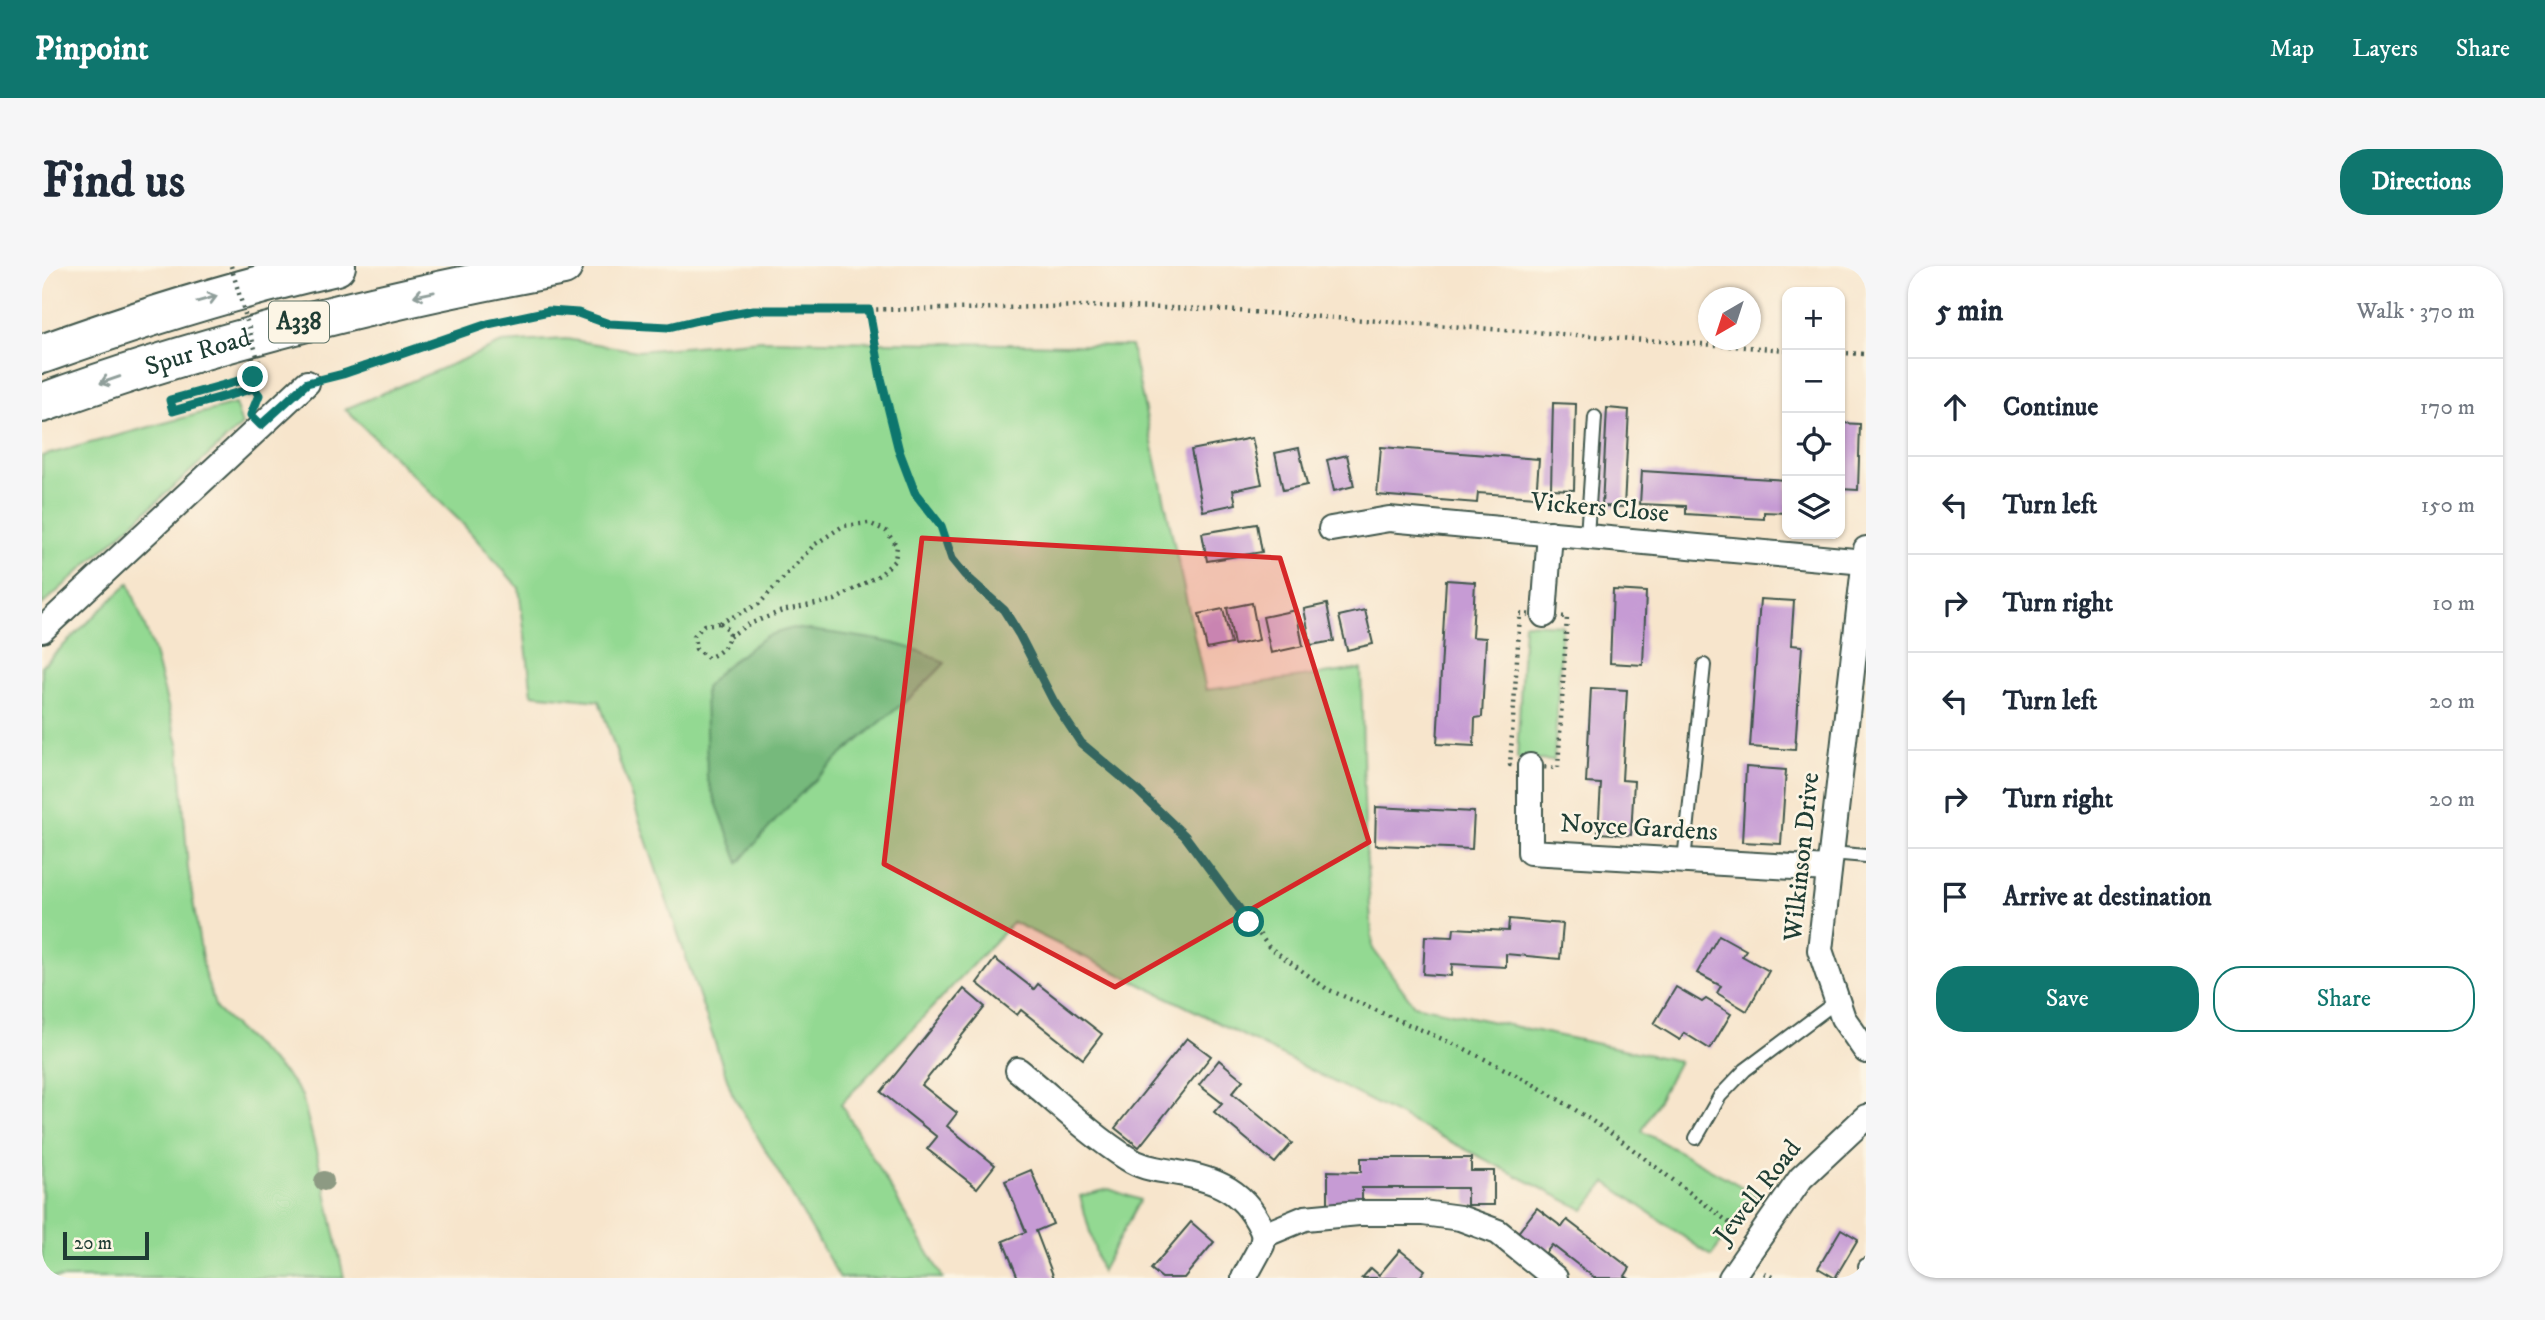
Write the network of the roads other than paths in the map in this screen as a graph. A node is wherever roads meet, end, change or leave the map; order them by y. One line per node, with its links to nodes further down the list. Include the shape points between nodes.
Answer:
1 (336, 266): 3 (highway, Spur Road / A338, one-way to 1)
2 (563, 266): 7 (highway, Spur Road / A338, one-way to 7, via 273,329)
3 (142, 318): 4 (highway); 5 (highway, Spur Road / A338)
4 (42, 336)
5 (42, 354)
6 (307, 383): 14 (street)
7 (42, 403)
8 (1595, 417): 11 (lane)
9 (1331, 529): 10 (street, Vickers Close, via 1390,519)
10 (1550, 533): 11 (street, Vickers Close); 13 (street)
11 (1587, 536): 12 (street, Vickers Close)
12 (1865, 556): 16 (street, Wilkinson Drive)
13 (1544, 615)
14 (42, 630)
15 (1704, 665): 19 (lane)
16 (1857, 701): 20 (street, Wilkinson Drive)
17 (1530, 766): 19 (street, Noyce Gardens, via 1530,852)
18 (1866, 856): 20 (lane)
19 (1684, 861): 20 (street, Noyce Gardens)
20 (1830, 861): 21 (street, Wilkinson Drive, via 1820,950)
21 (1838, 1001): 22 (street, Wilkinson Drive, via 1843,1018); 25 (lane, via 1745,1070 1720,1096)
22 (1866, 1051)
23 (1018, 1070): 26 (street, via 1142,1167 1202,1177 1225,1186 1250,1209)
24 (1864, 1123): 29 (street, Jewell Road, via 1801,1178)
25 (1696, 1138)
26 (1264, 1235): 27 (street); 28 (street, via 1305,1218 1359,1213 1460,1218 1498,1232)
27 (1244, 1278)
28 (1555, 1278)
29 (1731, 1278)

